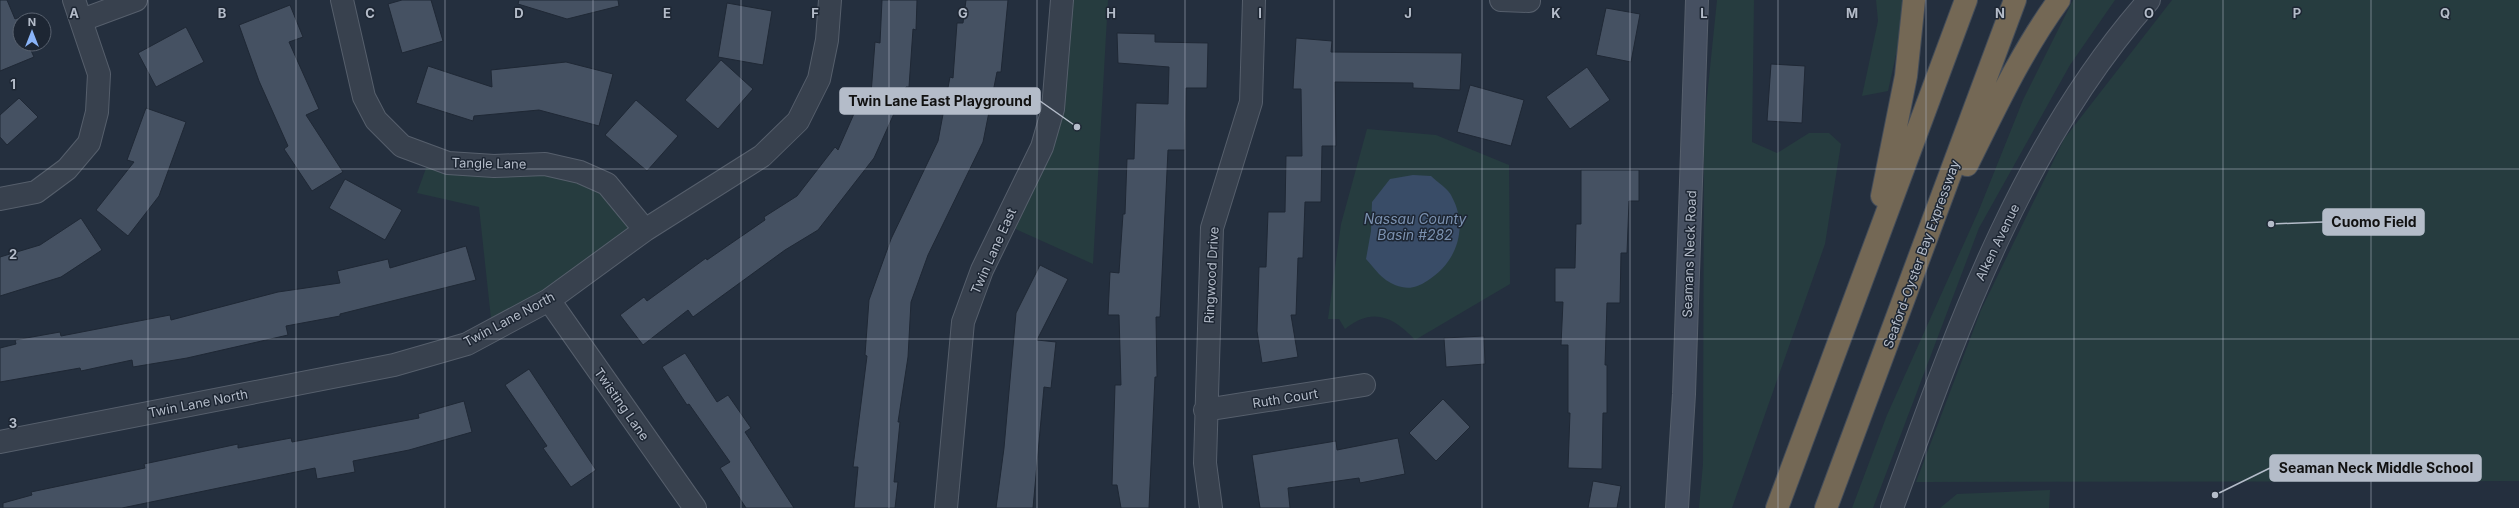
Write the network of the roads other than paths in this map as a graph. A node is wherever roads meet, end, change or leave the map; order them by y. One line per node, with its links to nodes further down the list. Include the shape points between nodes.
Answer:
1 (74, 0): 15 (street)
2 (136, 0): 15 (street)
3 (342, 0): 17 (street, Tangle Lane, via 364,96 376,120 402,146 448,163 494,166 545,164 580,172 607,184)
4 (830, 0): 17 (street, Twin Lane North, via 827,40 819,79 798,121 762,156)
5 (1062, 0): 25 (street, Twin Lane East, via 1053,109 1042,147 982,270 963,322)
6 (1254, 0): 22 (street, Ringwood Drive, via 1251,102 1212,228)
7 (1502, 0): 14 (street)
8 (1697, 0): 27 (main road, Seamans Neck Road)
9 (1914, 0): 18 (highway, via 1906,76)
10 (1966, 0): 18 (highway)
11 (2015, 0): 19 (highway, Seaford-Oyster Bay Expressway)
12 (2059, 0): 19 (highway, via 2012,74)
13 (2149, 0): 30 (street, Alken Avenue, via 2090,74 2051,133 1992,249 1966,308)
14 (1529, 1)
15 (82, 20): 16 (street, via 99,74 97,112 89,143 67,169 36,192)
16 (0, 199)
17 (645, 230): 20 (street, Twin Lane North)
18 (1868, 262): 28 (highway)
19 (1912, 278): 29 (highway, Seaford-Oyster Bay Expressway)
20 (549, 300): 23 (street, Twin Lane North, via 467,344 394,365); 24 (street, Twisting Lane)
21 (1364, 385): 22 (street, Ruth Court)
22 (1205, 410): 26 (street, Ringwood Drive, via 1205,463)
23 (0, 442)
24 (695, 508)
25 (946, 508)
26 (1211, 508)
27 (1678, 508)
28 (1777, 508)
29 (1826, 508)
30 (1892, 508)

